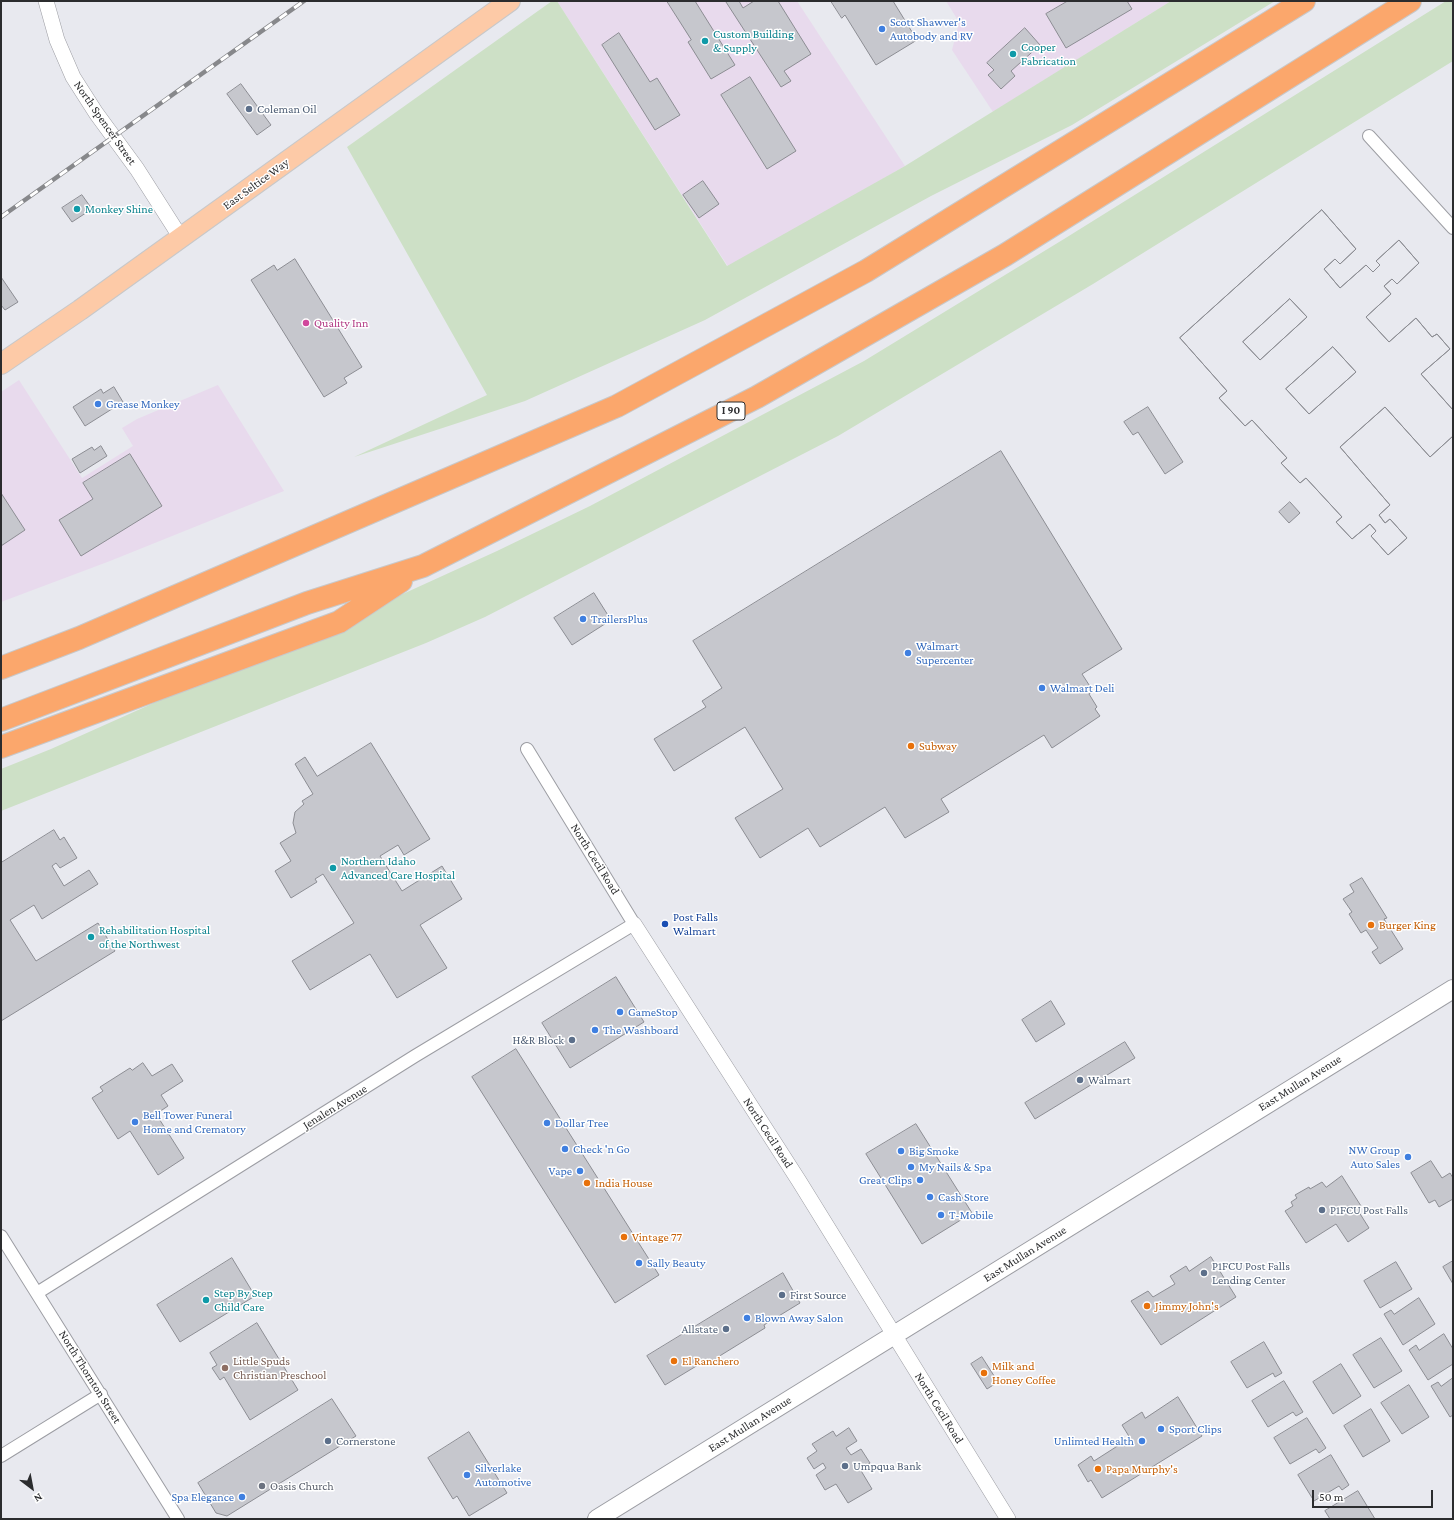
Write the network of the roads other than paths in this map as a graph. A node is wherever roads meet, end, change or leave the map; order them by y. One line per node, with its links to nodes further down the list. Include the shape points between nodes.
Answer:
1 (46, 1): 7 (street, North Spencer Street, via 57,40 73,77)
2 (510, 1): 7 (main road, East Seltice Way)
3 (1304, 1): 10 (highway, via 866,271 617,406)
4 (1410, 1): 9 (highway, I 90, via 1005,255 874,331 757,397)
5 (1369, 136): 6 (street)
6 (1453, 228)
7 (181, 238): 8 (main road, East Seltice Way)
8 (1, 364)
9 (423, 566): 13 (highway, I 90, via 307,603); 14 (highway, via 339,622)
10 (79, 638): 11 (highway); 12 (highway)
11 (1, 658)
12 (1, 668)
13 (1, 720)
14 (1, 748)
15 (527, 748): 16 (street, North Cecil Road)
16 (634, 924): 19 (street, Jenalen Avenue, via 415,1056); 20 (street, North Cecil Road, via 795,1174)
17 (1453, 989): 20 (main road, East Mullan Avenue)
18 (1, 1236): 19 (street, North Thornton Street)
19 (37, 1293): 21 (street, North Thornton Street)
20 (894, 1335): 24 (main road, East Mullan Avenue); 25 (street, North Cecil Road)
21 (101, 1394): 22 (street); 23 (street, North Thornton Street)
22 (1, 1456)
23 (178, 1519)
24 (597, 1519)
25 (1008, 1519)

